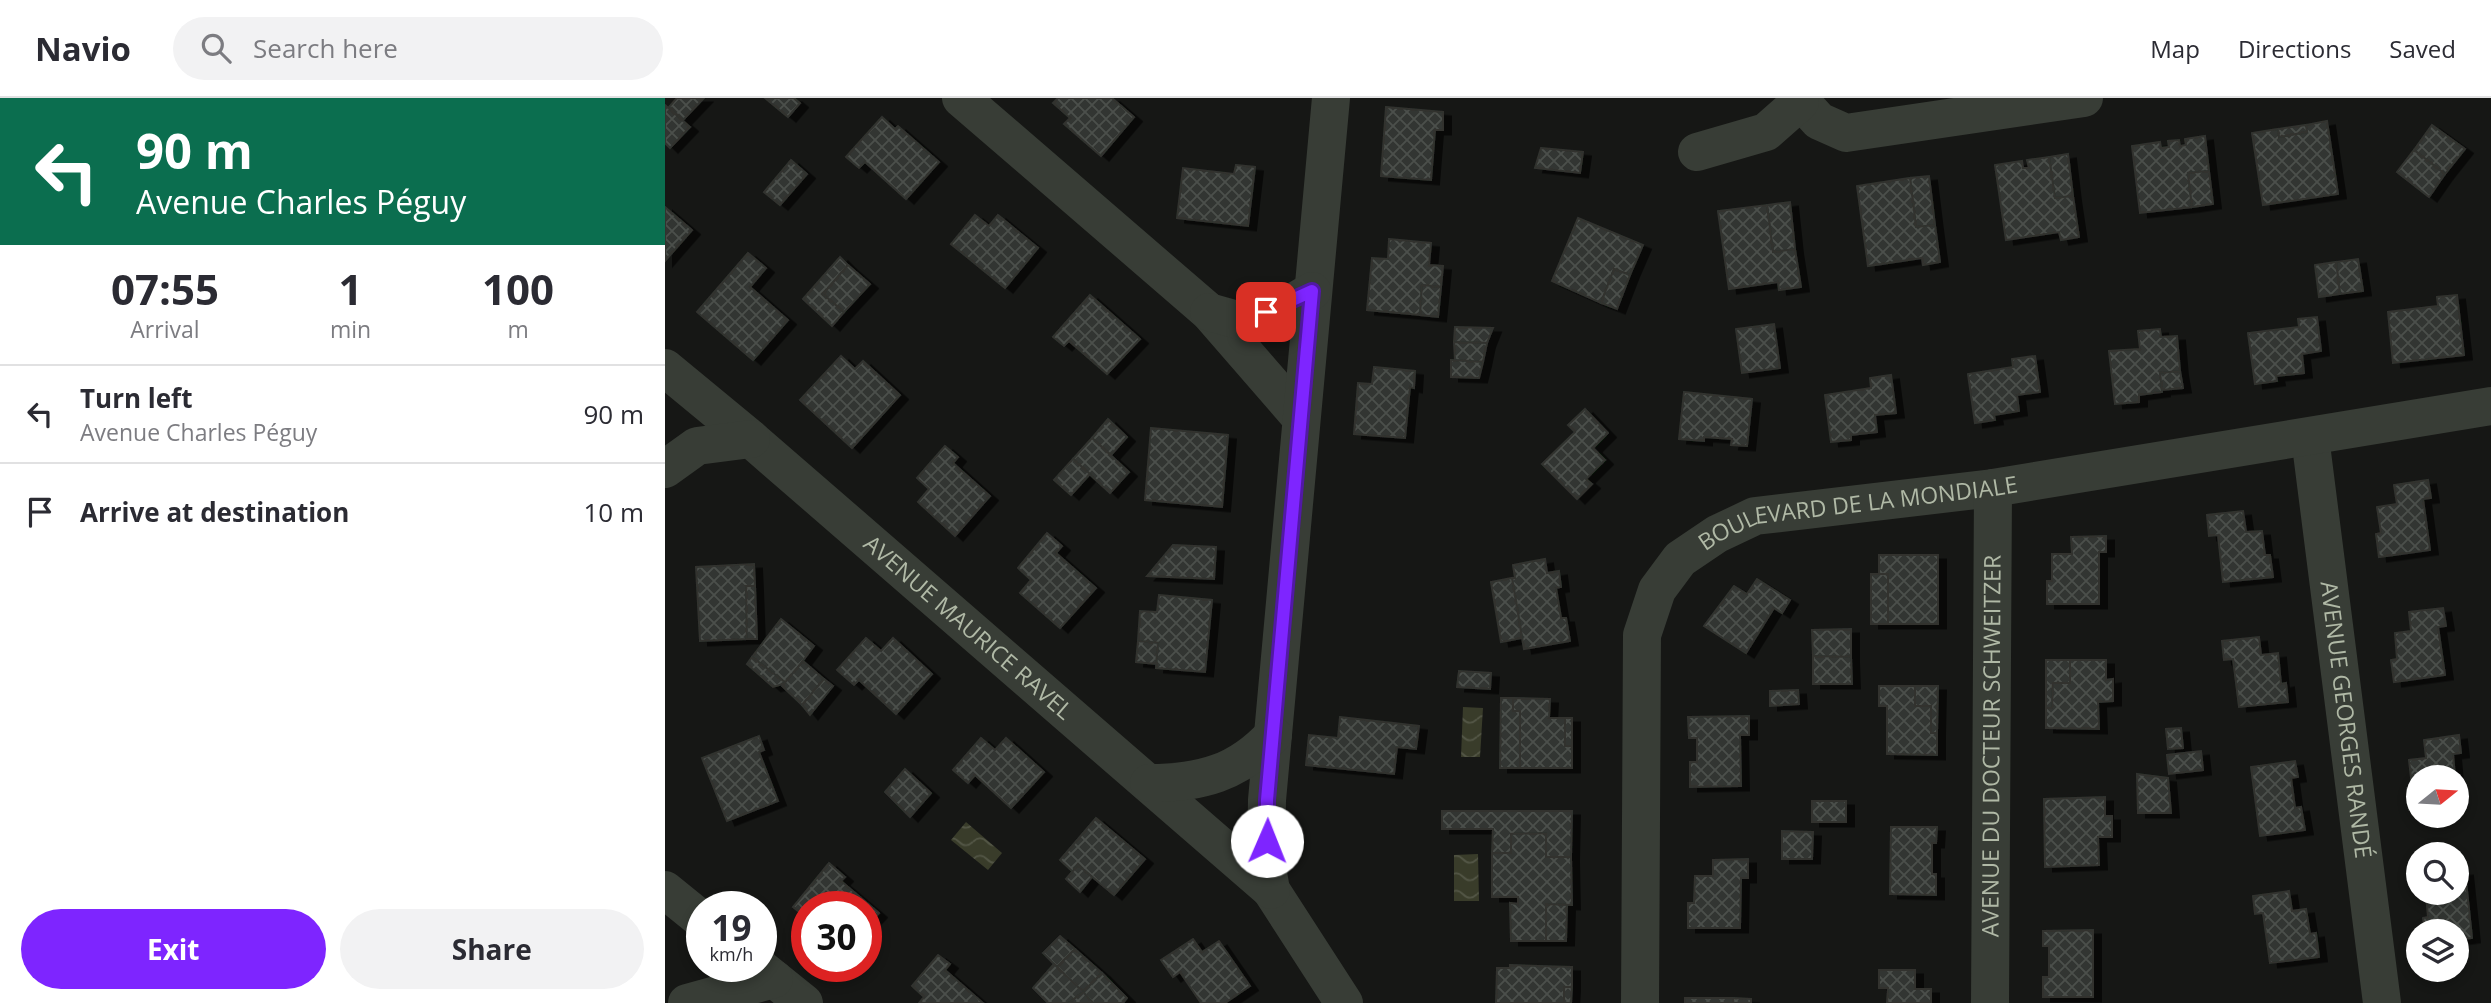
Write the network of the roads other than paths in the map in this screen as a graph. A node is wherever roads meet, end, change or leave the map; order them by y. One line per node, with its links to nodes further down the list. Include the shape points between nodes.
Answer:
1 (961, 98): 7 (street)
2 (1331, 98): 6 (street)
3 (2084, 98): 4 (street, via 1846,133 1818,121)
4 (1799, 100): 5 (street, via 1766,132)
5 (1697, 152)
6 (1312, 291): 7 (street, via 1241,321); 10 (street)
7 (1209, 312): 10 (street)
8 (665, 368): 12 (street, AVENUE MAURICE RAVEL)
9 (2491, 406): 11 (street, BOULEVARD DE LA MONDIALE)
10 (1301, 418): 15 (street)
11 (2310, 437): 14 (street, BOULEVARD DE LA MONDIALE); 27 (street, AVENUE GEORGES RANDÉ)
12 (751, 439): 13 (street, via 697,446); 16 (street, AVENUE MAURICE RAVEL)
13 (665, 469)
14 (1993, 488): 25 (street, BOULEVARD DE LA MONDIALE, via 1755,516 1680,559 1657,590 1641,635); 26 (street, AVENUE DU DOCTEUR SCHWEITZER)
15 (1273, 734): 16 (street, via 1252,758 1215,775 1179,783); 18 (street, via 1266,862)
16 (1149, 783): 18 (street, AVENUE MAURICE RAVEL)
17 (665, 890): 19 (street)
18 (1271, 890): 24 (street)
19 (686, 907)
20 (777, 981): 23 (street)
21 (741, 982): 22 (street)
22 (687, 1003)
23 (804, 1003)
24 (1344, 1003)
25 (1640, 1003)
26 (1990, 1003)
27 (2382, 1003)

